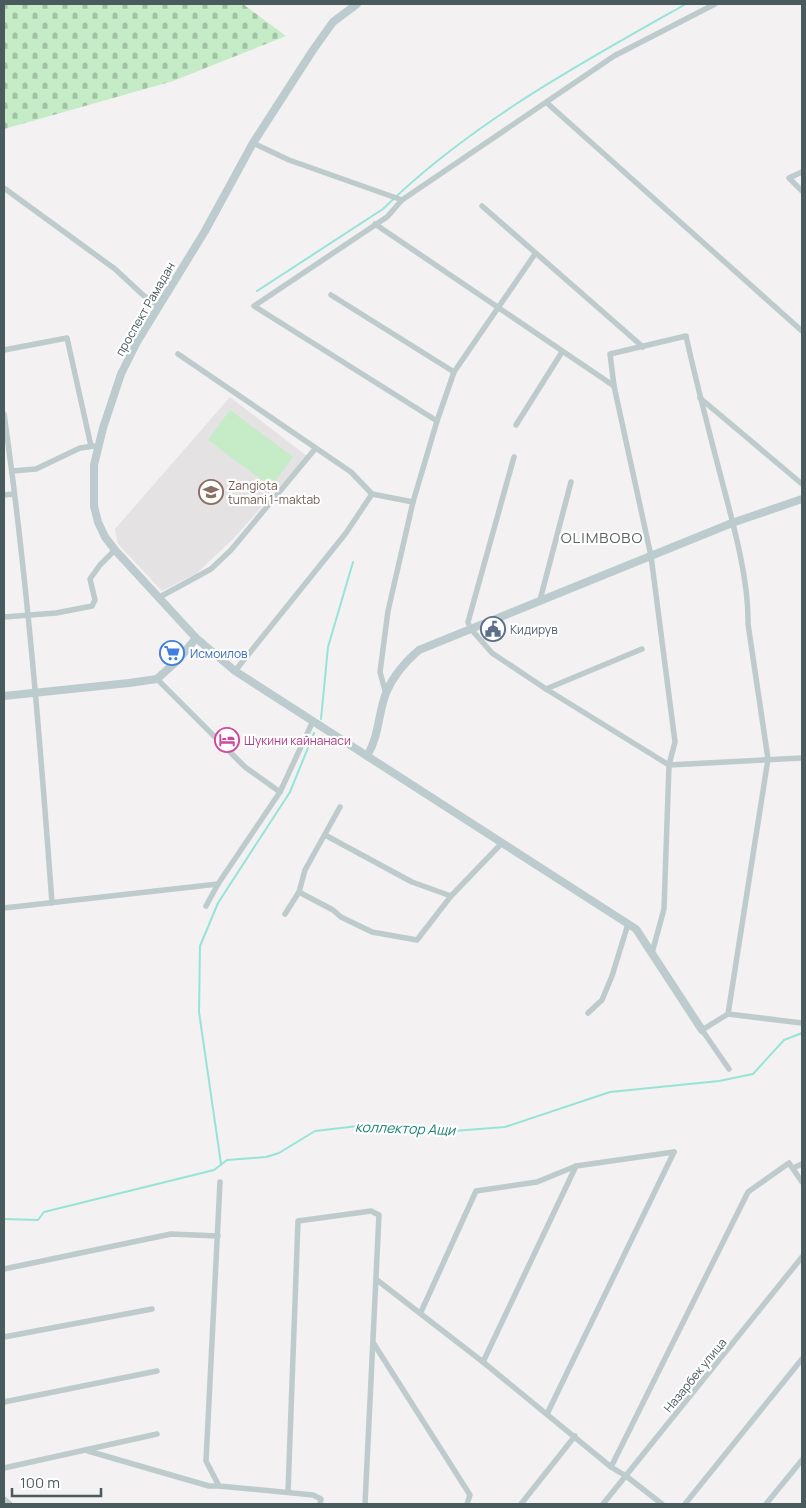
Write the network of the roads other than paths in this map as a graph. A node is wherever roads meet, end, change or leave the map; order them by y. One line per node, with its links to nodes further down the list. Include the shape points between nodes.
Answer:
1 (357, 4): 4 (main road, проспект Рамадан, via 326,30)
2 (715, 4): 3 (street, via 614,56)
3 (547, 103): 8 (street); 15 (street)
4 (254, 143): 8 (street, via 289,160); 13 (main road, проспект Рамадан)
5 (802, 172): 7 (street, via 789,178)
6 (4, 188): 13 (street, via 115,269)
7 (802, 191)
8 (399, 199): 10 (street, via 387,217)
9 (482, 206): 11 (street)
10 (375, 224): 14 (street); 24 (street, via 254,306)
11 (535, 254): 14 (street); 16 (street)
12 (331, 295): 20 (street)
13 (159, 306): 26 (main road, проспект Рамадан, via 121,374)
14 (498, 306): 18 (street); 20 (street)
15 (802, 331)
16 (643, 347): 21 (street, via 610,354); 22 (street, via 686,336)
17 (4, 350): 26 (street, via 66,338)
18 (562, 352): 21 (street); 25 (street)
19 (178, 354): 27 (street)
20 (454, 372): 24 (street)
21 (614, 386): 39 (street)
22 (700, 398): 31 (street); 37 (street)
23 (4, 414): 29 (street)
24 (437, 421): 36 (street)
25 (516, 425)
26 (94, 446): 29 (street, via 80,448 36,469); 38 (main road, проспект Рамадан, via 94,506 100,528)
27 (315, 449): 33 (street, via 351,472); 40 (street, via 231,550 211,569)
28 (514, 457): 44 (street, via 468,622)
29 (12, 471): 32 (street)
30 (572, 482): 41 (street)
31 (802, 484)
32 (14, 494): 34 (street); 42 (street)
33 (372, 494): 36 (street); 47 (street, via 346,534)
34 (4, 495)
35 (802, 499): 37 (main road)
36 (413, 502): 51 (street, via 388,611 380,672)
37 (732, 523): 39 (main road); 56 (street, via 748,603 748,624)
38 (115, 550): 40 (main road, проспект Рамадан); 42 (street, via 90,579 95,600 92,606)
39 (650, 556): 41 (main road); 57 (street, via 675,742)
40 (158, 598): 45 (main road, проспект Рамадан)
41 (540, 600): 44 (main road)
42 (29, 614): 43 (street); 50 (street)
43 (4, 617)
44 (470, 628): 49 (street, via 492,653); 51 (main road, via 419,650 401,668)
45 (196, 638): 47 (main road, проспект Рамадан); 48 (main road)
46 (642, 650): 49 (street)
47 (235, 671): 53 (main road, проспект Рамадан)
48 (157, 679): 50 (main road); 58 (street, via 246,767)
49 (546, 689): 57 (street)
50 (36, 692): 52 (main road); 65 (street)
51 (386, 694): 54 (main road, via 373,746)
52 (4, 696)
53 (313, 721): 54 (main road, проспект Рамадан); 58 (street)
54 (367, 756): 61 (main road, проспект Рамадан)
55 (802, 758): 56 (street)
56 (768, 759): 57 (street); 72 (street)
57 (669, 765): 70 (street, via 664,909)
58 (280, 792): 62 (street)
59 (340, 807): 60 (street)
60 (325, 835): 63 (street, via 305,870); 64 (street, via 412,882)
61 (502, 843): 64 (street); 69 (main road, проспект Рамадан)
62 (218, 884): 65 (street); 66 (street)
63 (299, 892): 64 (street, via 372,932 417,940); 68 (street)
64 (451, 896)
65 (52, 903): 67 (street)
66 (206, 906)
67 (4, 908)
68 (285, 914)
69 (628, 924): 70 (main road, проспект Рамадан, via 636,928); 71 (street, via 602,1000)
70 (652, 953): 74 (main road, проспект Рамадан)
71 (588, 1013)
72 (728, 1014): 73 (street); 74 (street)
73 (802, 1023)
74 (702, 1030): 75 (street)
75 (729, 1069)
76 (802, 1164): 78 (street)
77 (576, 1166): 86 (street, via 537,1182 476,1191); 90 (street); 93 (street, via 674,1152)
78 (793, 1168): 80 (street); 98 (street, via 789,1163 748,1192)
79 (220, 1182): 81 (street)
80 (802, 1182)
81 (218, 1236): 83 (street, via 171,1234); 101 (street, via 206,1461)
82 (802, 1257): 100 (street, Назарбек улица)
83 (4, 1269)
84 (377, 1280): 86 (street); 88 (street); 102 (street, via 379,1216 371,1211 298,1221)
85 (152, 1310): 87 (street)
86 (421, 1312): 90 (street)
87 (4, 1337)
88 (374, 1344): 106 (street); 107 (street, via 470,1495)
89 (802, 1359): 111 (street)
90 (483, 1362): 93 (street)
91 (157, 1371): 92 (street)
92 (4, 1402)
93 (547, 1414): 95 (street)
94 (156, 1434): 96 (street)
95 (574, 1436): 98 (street); 108 (street)
96 (86, 1450): 99 (street); 101 (street, via 209,1486)
97 (802, 1460): 112 (street)
98 (610, 1467): 100 (street)
99 (4, 1468)
100 (626, 1476): 109 (street, Назарбек улица); 110 (street)
101 (219, 1486): 102 (street)
102 (288, 1492): 105 (street, via 313,1494 320,1499)
103 (4, 1499): 104 (street)
104 (10, 1504)
105 (320, 1504)
106 (365, 1504)
107 (467, 1504)
108 (521, 1504)
109 (603, 1504)
110 (662, 1504)
111 (685, 1504)
112 (766, 1504)

